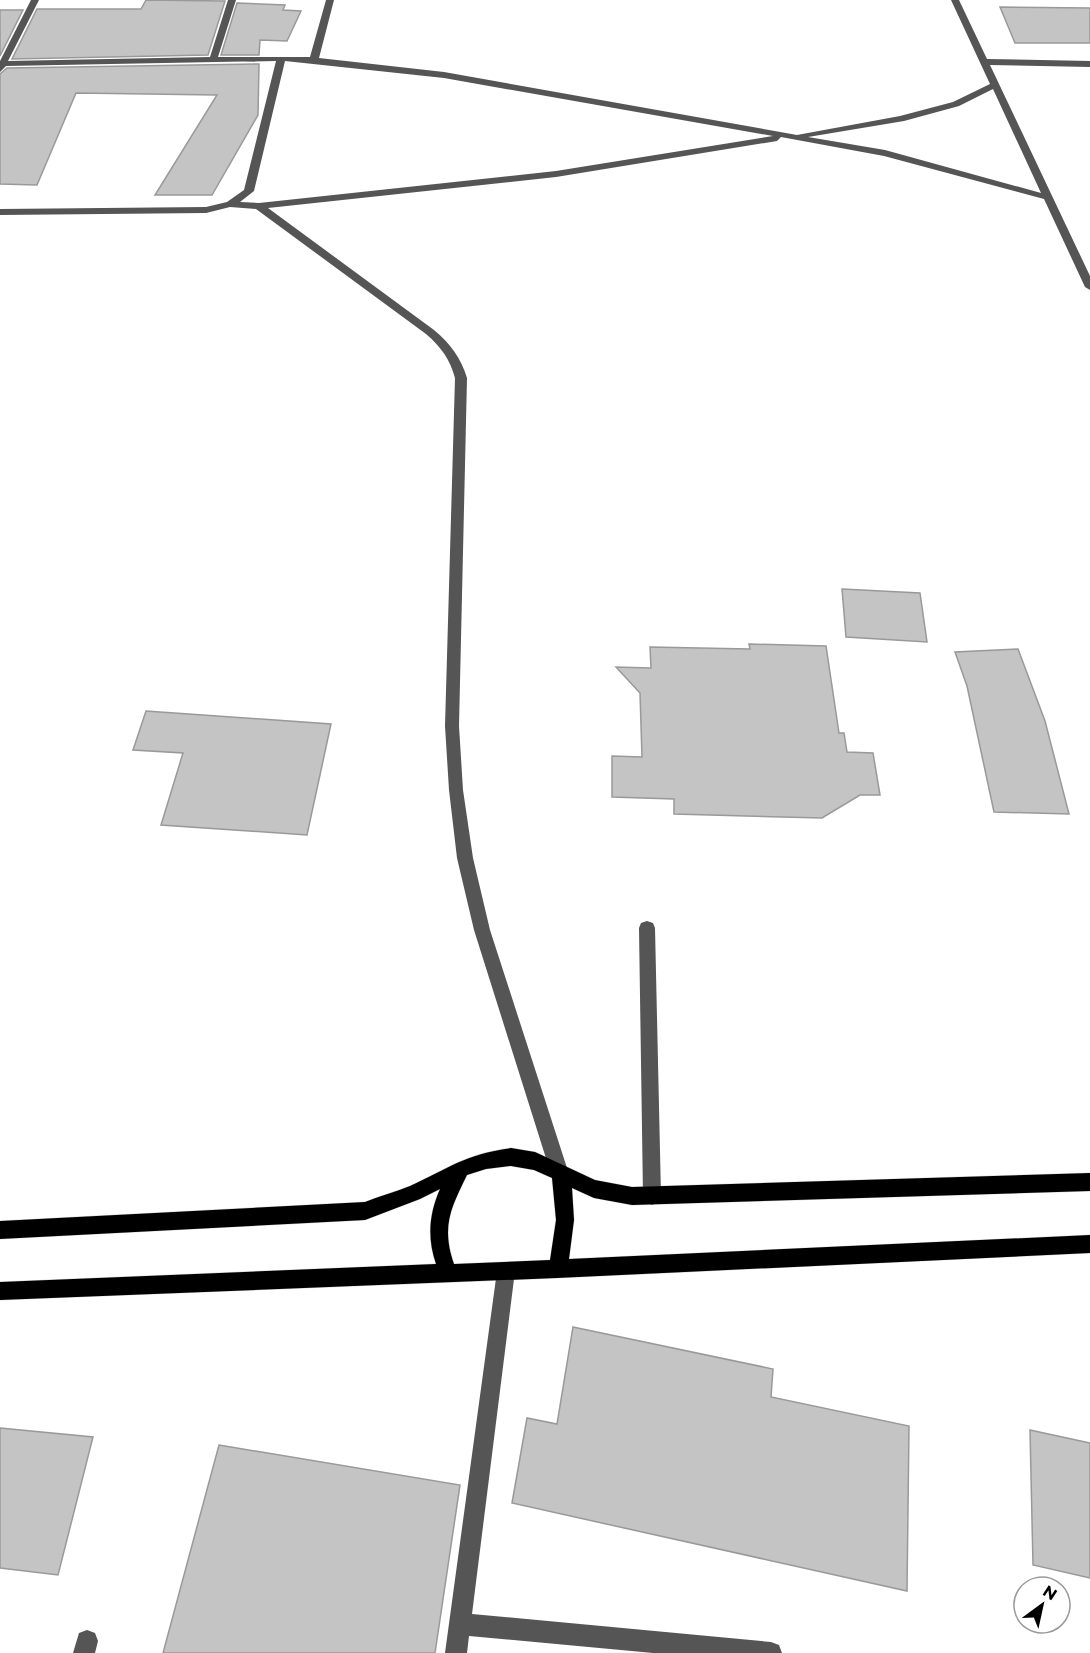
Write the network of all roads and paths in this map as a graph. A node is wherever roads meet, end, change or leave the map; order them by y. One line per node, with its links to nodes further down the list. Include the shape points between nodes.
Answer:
1 (35, 0): 10 (street)
2 (232, 0): 6 (street)
3 (330, 0): 7 (street)
4 (955, 0): 8 (street)
5 (281, 58): 6 (street); 7 (street); 14 (street, via 249,191)
6 (213, 60): 10 (street)
7 (314, 60): 12 (street, via 444,75)
8 (984, 62): 9 (street); 11 (street)
9 (1090, 64)
10 (1, 65)
11 (994, 85): 12 (street, via 956,104 901,119); 13 (street)
12 (790, 136): 13 (street, via 885,153); 15 (street, via 556,174)
13 (1046, 197): 17 (street)
14 (230, 204): 15 (street); 16 (street, via 206,210)
15 (259, 206): 20 (street, via 436,336 458,365 461,390 453,726 456,790 465,858 482,930)
16 (0, 212)
17 (1090, 287)
18 (647, 928): 22 (street)
19 (461, 1168): 20 (main road, via 511,1157); 23 (main road, via 414,1193 365,1211); 27 (main road, via 440,1207 437,1229)
20 (559, 1171): 22 (main road, via 603,1191); 25 (main road, via 567,1210)
21 (1090, 1182): 22 (main road)
22 (652, 1196)
23 (0, 1230)
24 (1090, 1244): 25 (main road)
25 (557, 1269): 26 (main road)
26 (506, 1271): 27 (main road); 29 (street)
27 (448, 1273): 28 (main road)
28 (0, 1291)
29 (458, 1624): 30 (street); 31 (street)
30 (456, 1653)
31 (771, 1653)

